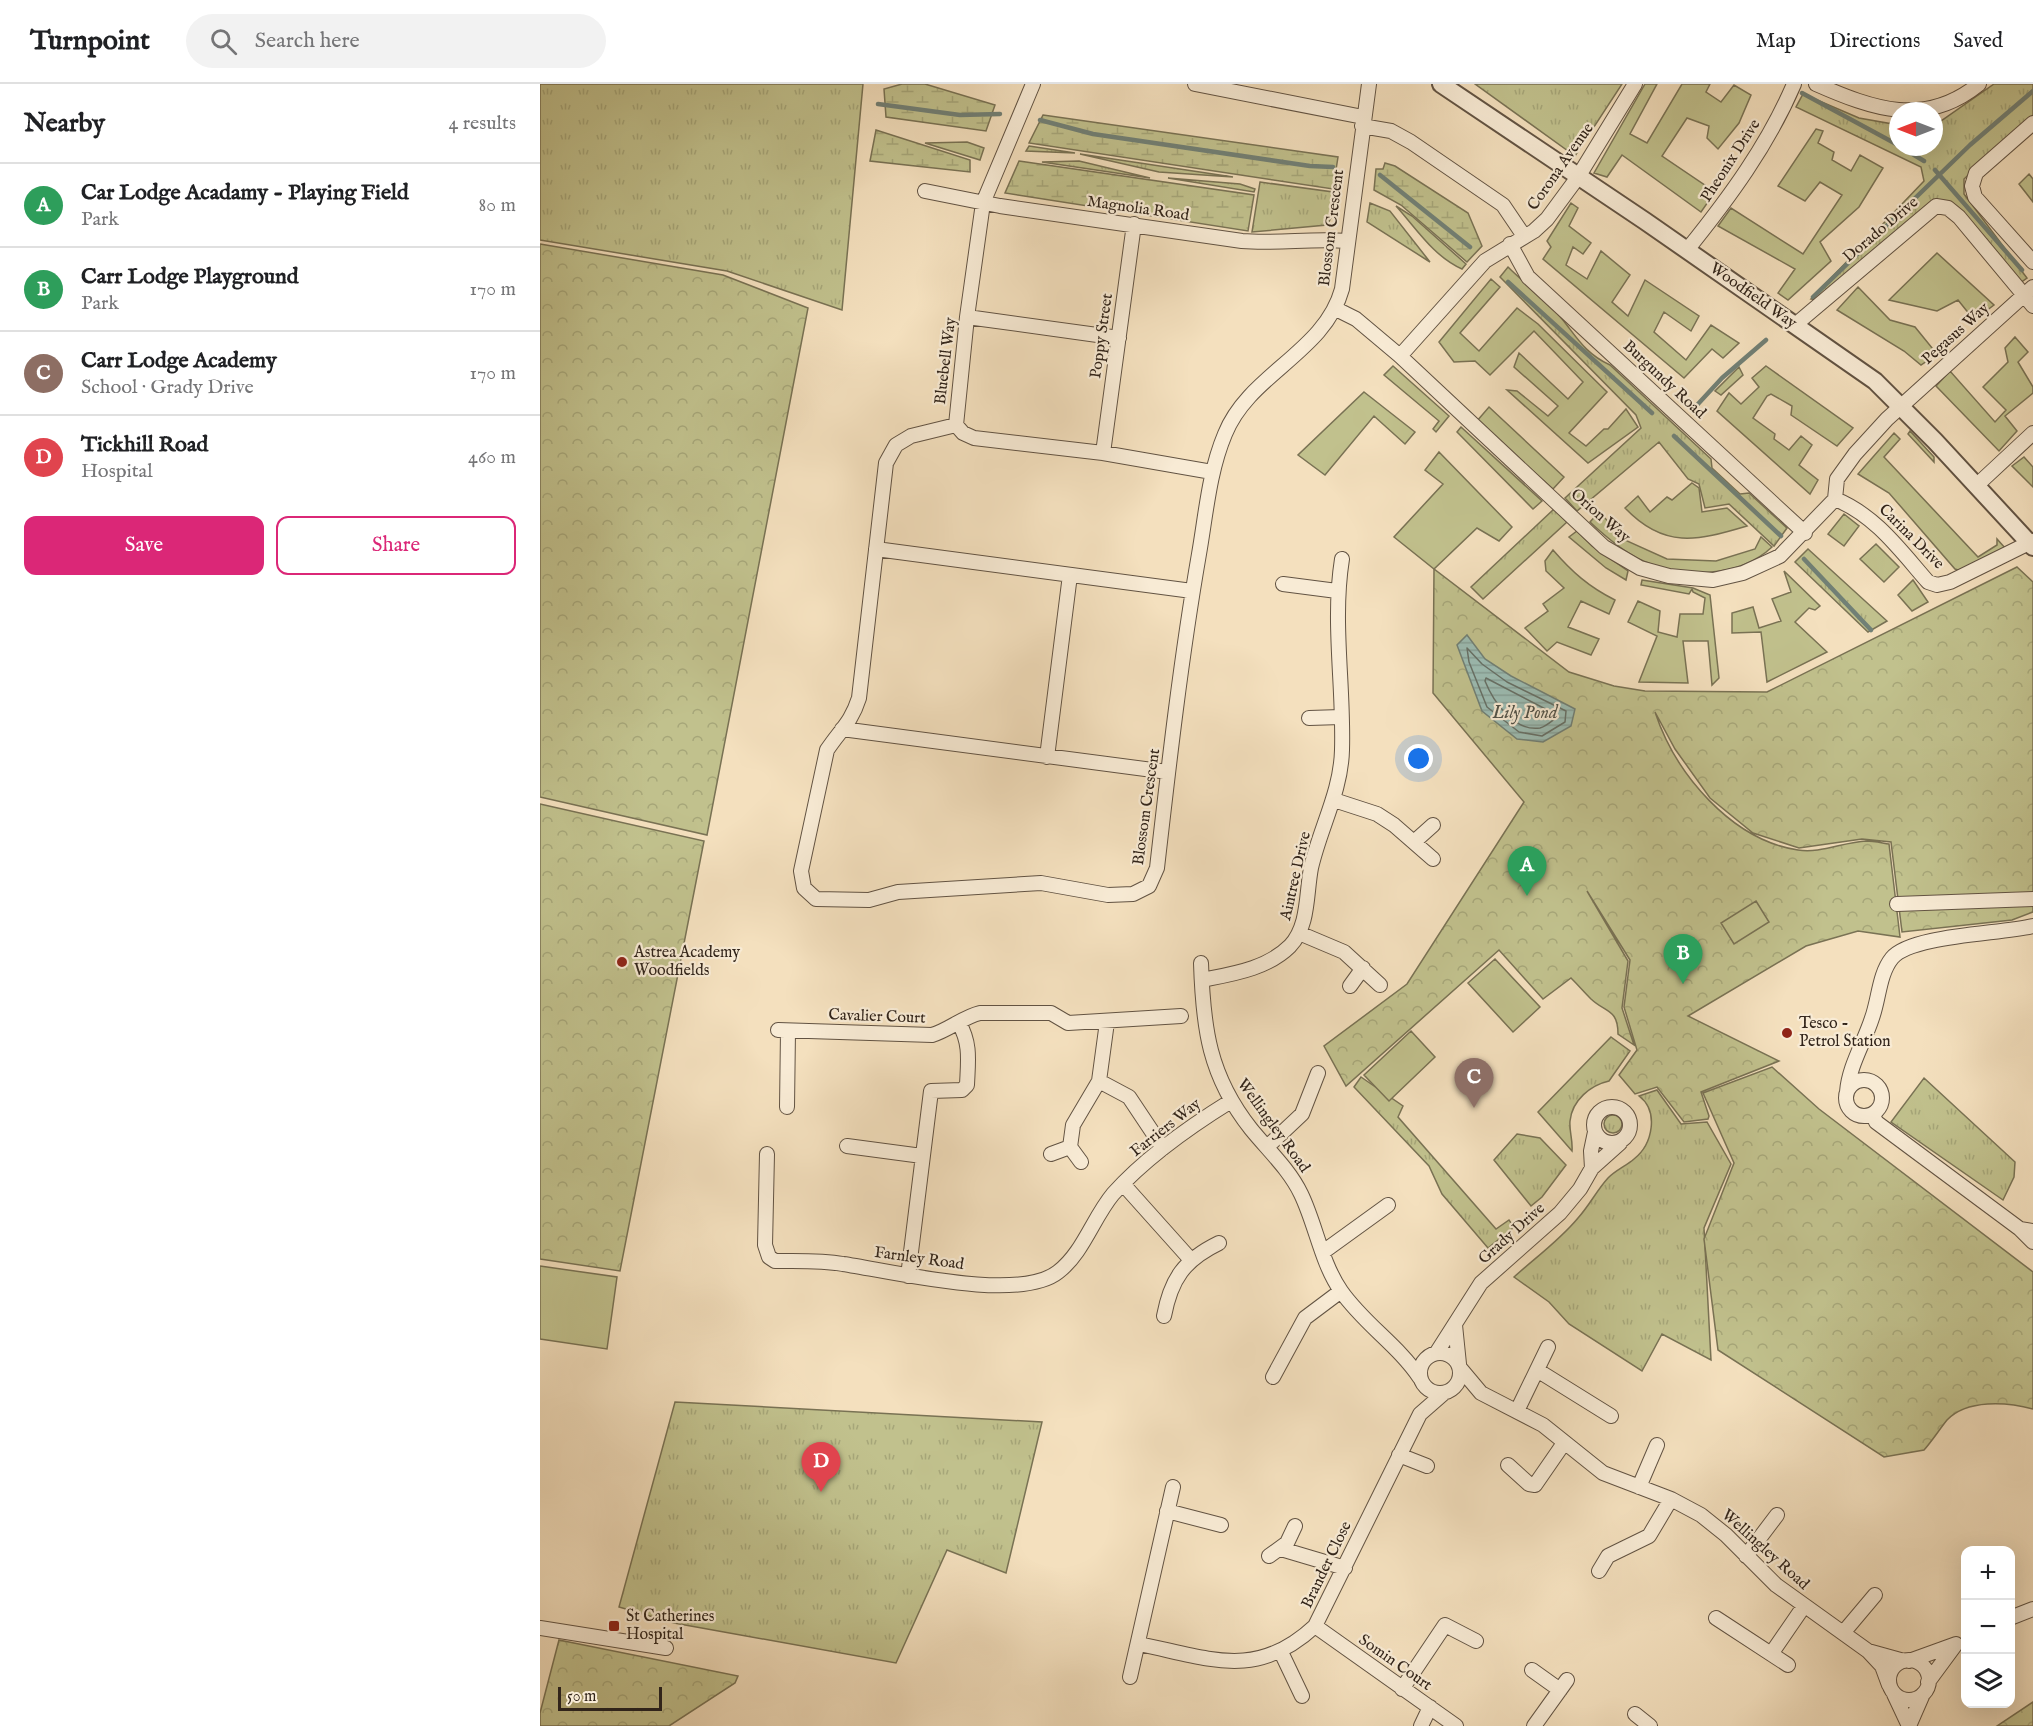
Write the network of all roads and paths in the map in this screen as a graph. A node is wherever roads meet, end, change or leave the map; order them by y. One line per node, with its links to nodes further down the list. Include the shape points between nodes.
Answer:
1 (1033, 84): 13 (street, Bluebell Way)
2 (1195, 84): 9 (street)
3 (1369, 84): 9 (street, Blossom Crescent)
4 (1441, 84): 11 (street, Woodfield Way)
5 (1635, 84): 11 (street, Corona Avenue)
6 (1794, 84): 18 (street, Pheonix Drive, via 1761,150)
7 (1816, 84): 8 (street, via 1875,108 1904,111 1942,105)
8 (1979, 84)
9 (1363, 122): 15 (street, via 1391,131 1503,205); 16 (street, Blossom Crescent)
10 (2033, 123): 19 (street, via 1976,173 1972,186 1975,197)
11 (1578, 177): 15 (street, Corona Avenue, via 1547,219); 18 (street, Woodfield Way)
12 (925, 191): 13 (street, Magnolia Road)
13 (983, 202): 14 (street, Magnolia Road); 22 (street, Bluebell Way)
14 (1134, 224): 16 (street, Magnolia Road, via 1262,243 1316,238); 24 (street, Poppy Street)
15 (1524, 236): 17 (street, Corona Avenue)
16 (1347, 241): 21 (street, Blossom Crescent)
17 (1510, 244): 25 (street, Corona Avenue, via 1485,261); 33 (street, Burgundy Road, via 1528,277)
18 (1686, 250): 23 (street, Woodfield Way)
19 (2033, 262)
20 (2030, 296): 23 (street, Dorado Drive, via 1959,217 1948,208 1936,206); 26 (street, Pegasus Way)
21 (1336, 309): 25 (street, Orion Way, via 1356,319); 30 (street, Blossom Crescent, via 1324,327 1242,404 1225,433)
22 (967, 317): 24 (street); 27 (street, Bluebell Way)
23 (1795, 325): 26 (street, Woodfield Way, via 1875,381)
24 (1119, 338): 29 (street, Poppy Street)
25 (1400, 356): 33 (street, Orion Way, via 1604,547 1640,568 1669,576 1713,580 1743,573 1780,556)
26 (1901, 406): 31 (street, Woodfield Way); 32 (street, Orion Way, via 1837,479)
27 (956, 425): 29 (street, Bluebell Way, via 974,438); 35 (street, Blossom Crescent, via 912,436 896,445 886,463)
28 (2033, 433): 31 (street)
29 (1103, 453): 30 (street, Bluebell Way)
30 (1212, 472): 39 (street, Blossom Crescent)
31 (1976, 486): 34 (street, Woodfield Way)
32 (1835, 499): 33 (street, Orion Way); 34 (street, Carina Drive, via 1873,520 1928,582 1937,585)
33 (1805, 533)
34 (2032, 543)
35 (876, 549): 37 (street); 43 (street, Blossom Crescent, via 859,698 852,719)
36 (1342, 559): 40 (street, Aintree Drive)
37 (1070, 575): 39 (street); 44 (street)
38 (1282, 584): 40 (street)
39 (1192, 591): 45 (street, Blossom Crescent)
40 (1337, 591): 41 (street, Aintree Drive)
41 (1341, 717): 42 (street); 46 (street, Aintree Drive, via 1342,751)
42 (1309, 718)
43 (842, 729): 44 (street); 45 (street, Blossom Crescent, via 827,750 801,871 804,888 816,899 869,900 898,892 1000,884 1041,884 1108,895 1133,894 1149,886 1157,868)
44 (1047, 757): 45 (street)
45 (1168, 772)
46 (1334, 800): 48 (street, via 1377,814); 53 (street, Aintree Drive, via 1311,869)
47 (1433, 825): 48 (street)
48 (1414, 842): 49 (street)
49 (1433, 859)
50 (2033, 899): 51 (street)
51 (1897, 904)
52 (2033, 926): 62 (street, via 1927,941 1901,949 1885,972)
53 (1299, 933): 55 (street, via 1344,952); 56 (street, Aintree Drive, via 1276,957 1234,974)
54 (1201, 963): 56 (street, Wellingley Road)
55 (1363, 968): 57 (street); 58 (street)
56 (1202, 980): 67 (street, Wellingley Road, via 1209,1049)
57 (1380, 985)
58 (1350, 986)
59 (1181, 1016): 60 (street, Cavalier Court)
60 (1107, 1022): 61 (street, Cavalier Court, via 1068,1023 1051,1013 980,1013); 64 (street)
61 (958, 1023): 68 (street, Cavalier Court, via 932,1035 783,1031); 78 (street, via 969,1047 967,1085 962,1090 931,1090)
62 (1859, 1053): 65 (street, via 1860,1068); 66 (street, via 1848,1077)
63 (1318, 1073): 74 (street, via 1302,1114)
64 (1099, 1081): 73 (street, via 1073,1125); 75 (street, via 1129,1097)
65 (1873, 1082): 66 (street, via 1860,1080); 69 (street, via 1882,1098)
66 (1847, 1092): 69 (street, via 1850,1110 1859,1115)
67 (1231, 1101): 74 (street, Wellingley Road); 75 (street, Farriers Way)
68 (787, 1107)
69 (1873, 1114): 83 (street, via 1876,1122)
70 (1595, 1132): 71 (street, via 1606,1142); 71 (street, Grady Drive, via 1600,1112 1615,1106 1622,1109 1627,1114 1629,1131); 80 (street, Grady Drive)
71 (1620, 1143): 80 (street, Grady Drive)
72 (847, 1146): 78 (street)
73 (1070, 1147): 77 (street); 79 (street)
74 (1267, 1147): 86 (street, Wellingley Road, via 1300,1193)
75 (1163, 1148): 81 (street, Farriers Way)
76 (767, 1154): 88 (street, Farnley Road, via 765,1245 769,1257 842,1263)
77 (1051, 1154)
78 (922, 1156): 88 (street, via 918,1217)
79 (1082, 1162)
80 (1592, 1168): 91 (street, Grady Drive, via 1560,1213 1481,1284)
81 (1123, 1184): 87 (street); 88 (street, Farnley Road, via 1097,1216 1071,1259 1058,1273 1041,1281 961,1283)
82 (1388, 1204): 86 (street)
83 (2026, 1230): 84 (street)
84 (2033, 1242)
85 (1219, 1243): 87 (street)
86 (1323, 1252): 89 (street, Wellingley Road)
87 (1191, 1260): 90 (street, via 1180,1270 1168,1293)
88 (908, 1276)
89 (1341, 1291): 93 (street, Wellingley Road, via 1377,1332); 97 (street, via 1305,1318)
90 (1164, 1316)
91 (1455, 1325): 94 (street, Grady Drive); 95 (street)
92 (1548, 1347): 96 (street)
93 (1399, 1350): 94 (street); 98 (street, Wellingley Road)
94 (1434, 1353): 95 (street, via 1451,1355); 98 (street, via 1422,1363)
95 (1459, 1366): 99 (street, via 1460,1378); 100 (street, Wellingley Road)
96 (1537, 1370): 101 (street); 103 (street)
97 (1273, 1377)
98 (1421, 1380): 99 (street, via 1432,1392); 102 (street, Brander Close)
99 (1448, 1392): 100 (street, Wellingley Road); 102 (street, Brander Close)
100 (1481, 1393): 101 (street, Wellingley Road)
101 (1518, 1411): 104 (street, Wellingley Road)
102 (1420, 1414): 106 (street, Brander Close)
103 (1611, 1416)
104 (1564, 1443): 107 (street, via 1535,1485); 110 (street, Wellingley Road, via 1603,1473)
105 (1657, 1445): 110 (street)
106 (1399, 1455): 108 (street); 117 (street, Brander Close)
107 (1508, 1465)
108 (1427, 1466)
109 (1173, 1487): 112 (street)
110 (1640, 1487): 111 (street, Wellingley Road)
111 (1671, 1499): 116 (street, Wellingley Road, via 1701,1515); 118 (street, via 1649,1536 1608,1556)
112 (1167, 1511): 114 (street); 129 (street)
113 (1777, 1515): 116 (street)
114 (1221, 1525)
115 (1295, 1526): 117 (street, via 1287,1543 1275,1553)
116 (1746, 1556): 120 (street, Wellingley Road, via 1776,1586)
117 (1345, 1568): 124 (street, Brander Close)
118 (1599, 1571)
119 (1875, 1594): 126 (street)
120 (1804, 1606): 126 (street, Wellingley Road); 133 (street)
121 (2033, 1609): 122 (street)
122 (2015, 1616)
123 (1716, 1618): 133 (street)
124 (1316, 1626): 132 (street, Brander Close); 139 (street, Somin Court)
125 (540, 1628): 130 (street)
126 (1843, 1633): 131 (street, Wellingley Road)
127 (1476, 1641): 139 (street, via 1445,1625)
128 (1961, 1642): 134 (street); 138 (street)
129 (1139, 1644): 132 (street, Brander Close, via 1225,1662 1255,1661); 137 (street)
130 (666, 1648)
131 (1868, 1651): 134 (street, Wellingley Road); 140 (street, Wellingley Road, via 1882,1666)
132 (1281, 1652): 141 (street)
133 (1771, 1654): 135 (street)
134 (1907, 1661): 138 (street, via 1923,1666); 140 (street, via 1890,1672)
135 (1788, 1665)
136 (1532, 1670): 146 (street, via 1564,1685)
137 (1130, 1677)
138 (1926, 1687): 140 (street, via 1916,1699 1908,1700); 148 (street)
139 (1402, 1689): 142 (street, Somin Court)
140 (1892, 1690): 148 (street, Wellingley Road)
141 (1302, 1696)
142 (1430, 1707): 144 (street); 145 (street, Somin Court)
143 (1635, 1714): 147 (street)
144 (1420, 1726)
145 (1456, 1726)
146 (1534, 1726)
147 (1650, 1726)
148 (1909, 1726)

